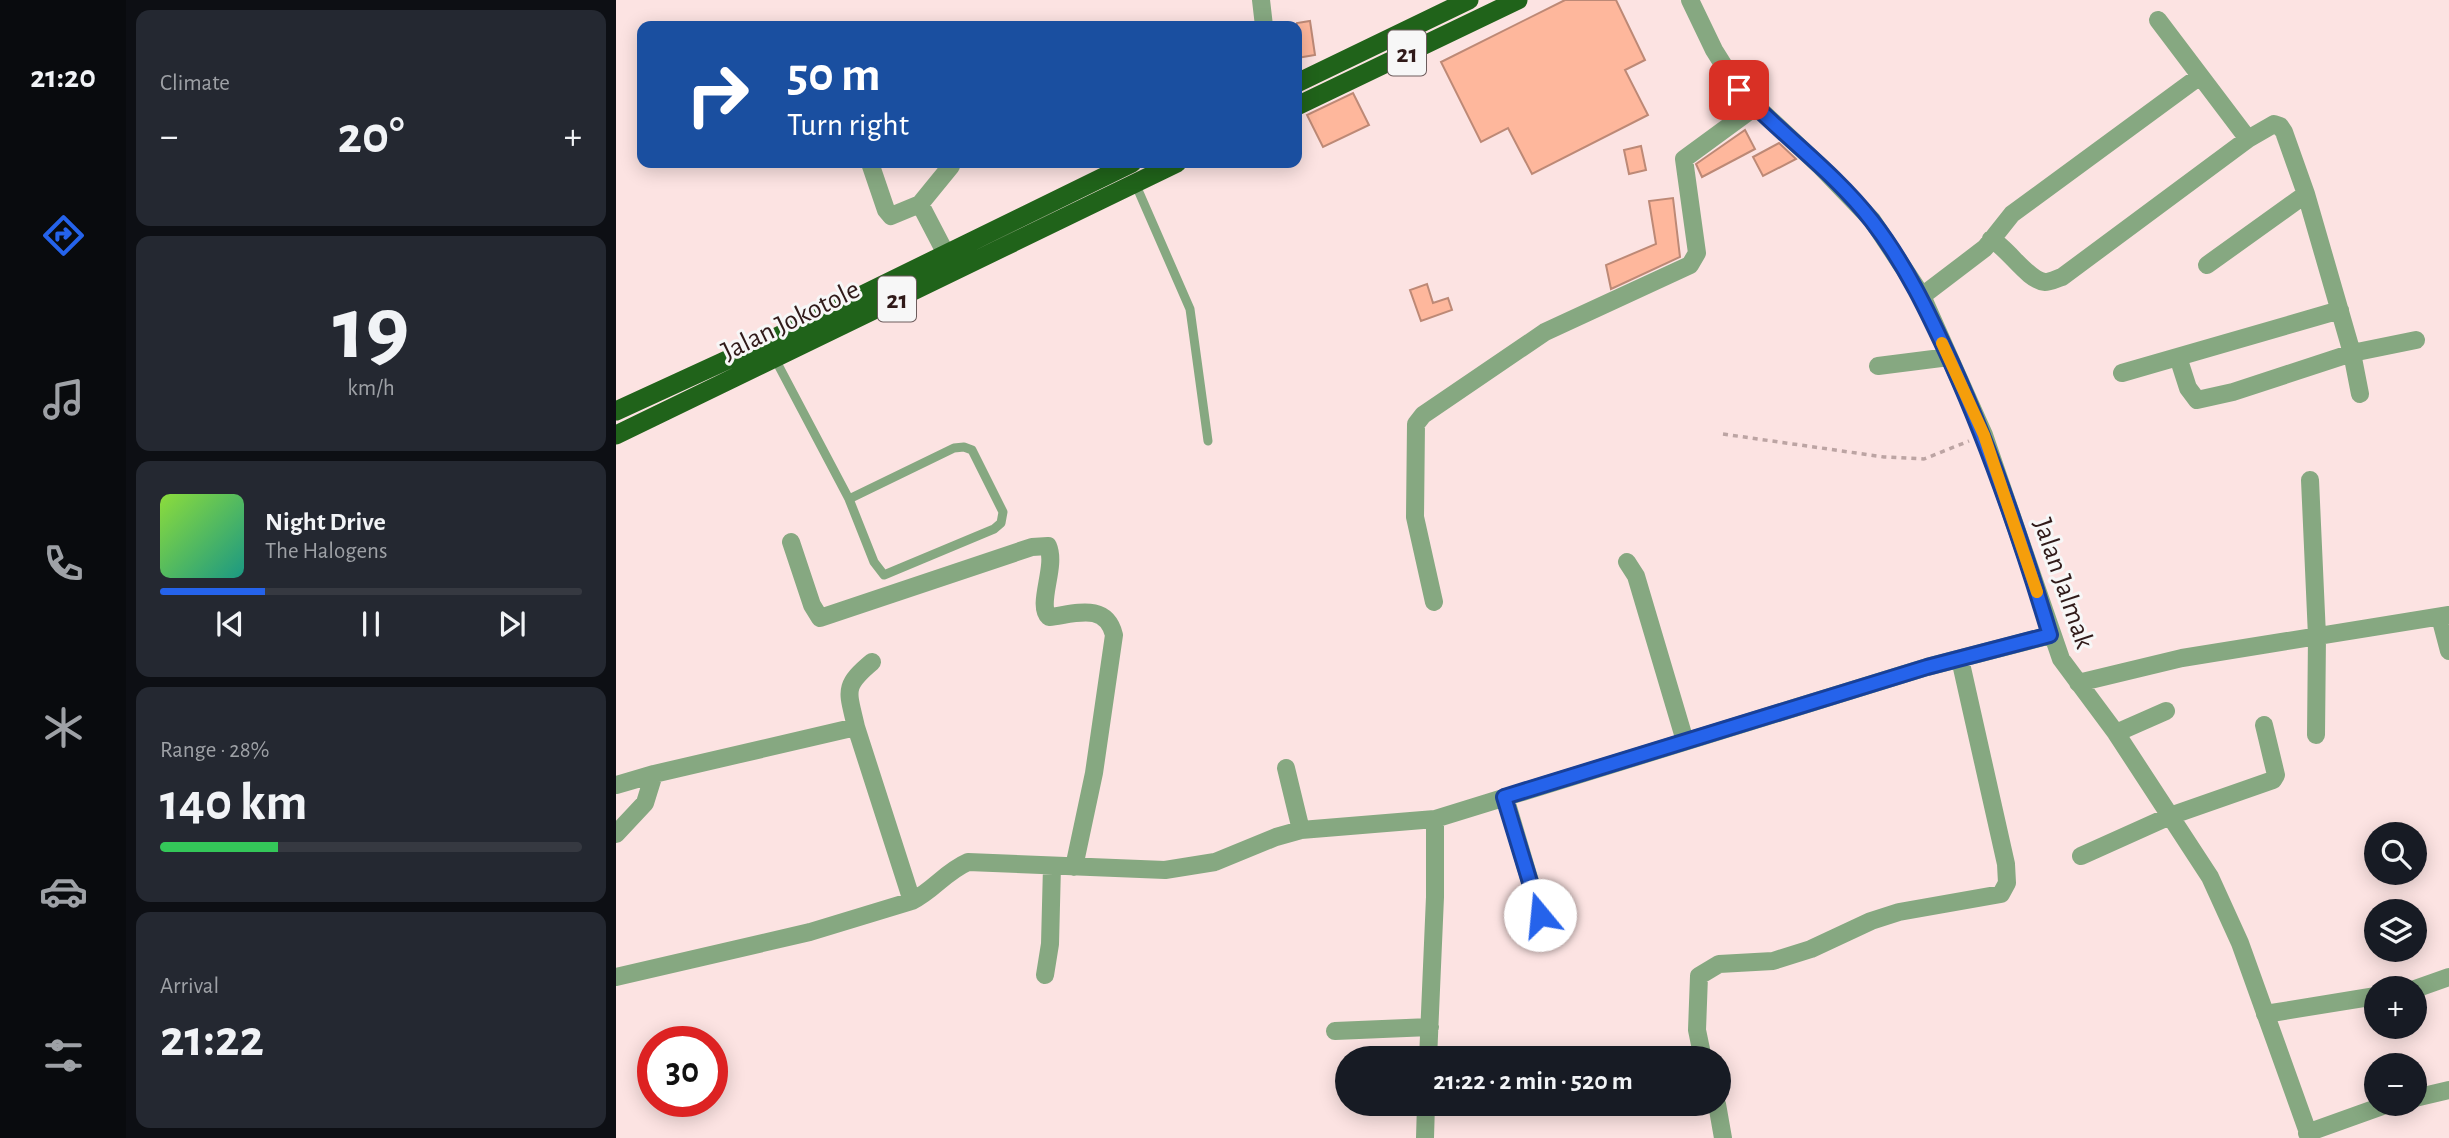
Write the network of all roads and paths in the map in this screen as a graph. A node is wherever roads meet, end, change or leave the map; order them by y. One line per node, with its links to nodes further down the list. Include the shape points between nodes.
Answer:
1 (1261, 0): 7 (street)
2 (1469, 0): 5 (highway, 21)
3 (1518, 0): 9 (highway, 21)
4 (1690, 0): 13 (street, Jalan Jalmak, via 1726,71)
5 (1449, 4): 8 (highway, 21)
6 (2158, 20): 10 (street)
7 (1263, 21)
8 (1387, 39): 9 (highway); 11 (highway, 21)
9 (1397, 58): 12 (highway, 21)
10 (2200, 76): 14 (street); 22 (street, via 2022,206)
11 (1302, 81)
12 (1302, 104)
13 (1755, 107): 25 (street, Jalan Jalmak, via 1871,220); 44 (street, via 1684,159 1697,253 1690,265 1545,332 1416,424 1415,517)
14 (2248, 139): 20 (street, via 2280,125); 22 (street, via 2062,277 2045,282 2034,278)
15 (872, 168): 21 (street, via 891,216)
16 (949, 168): 21 (street)
17 (1122, 168): 23 (highway, Jalan Jokotole / 21)
18 (1166, 168): 19 (highway, Jalan Jokotole / 21)
19 (1135, 183): 29 (highway, Jalan Jokotole / 21); 39 (lane, via 1190,309)
20 (2306, 194): 24 (street); 26 (street)
21 (920, 204): 23 (street)
22 (1992, 239): 25 (street)
23 (946, 254): 35 (highway, Jalan Jokotole / 21)
24 (2207, 265)
25 (1922, 296): 30 (street, Jalan Jalmak)
26 (2340, 310): 28 (street); 31 (street)
27 (2416, 340): 28 (street)
28 (2351, 353): 31 (street, via 2197,400); 34 (street)
29 (774, 357): 37 (highway, Jalan Jokotole / 21); 41 (lane)
30 (1949, 357): 32 (street); 38 (street, Jalan Jalmak)
31 (2178, 357): 33 (street)
32 (1878, 366)
33 (2122, 373)
34 (2360, 394)
35 (616, 411)
36 (1723, 434): 38 (path, via 1924,459)
37 (616, 435)
38 (1984, 435): 46 (street, Jalan Jalmak)
39 (1208, 441)
40 (2310, 480): 47 (street)
41 (849, 499): 41 (lane, via 874,562 884,575 994,529 1003,518 972,450 964,447)
42 (791, 542): 68 (street, via 820,618 1032,547 1048,546 1052,571 1046,614 1093,612 1106,617 1114,635 1094,773)
43 (1627, 562): 57 (street, via 1636,576)
44 (1434, 602)
45 (2445, 616): 47 (street); 48 (street)
46 (2050, 635): 49 (street); 51 (street, Jalan Jalmak)
47 (2317, 636): 51 (street, via 2182,658); 56 (street)
48 (2449, 651)
49 (1959, 659): 57 (street); 80 (street, via 2006,864 2007,883 2001,894 1899,912 1773,961 1719,964 1699,976 1696,1030)
50 (872, 662): 54 (street, via 852,678 849,688)
51 (2078, 683): 55 (street, Jalan Jalmak)
52 (2166, 711): 55 (street)
53 (2264, 725): 62 (street, via 2276,778)
54 (856, 727): 59 (street); 69 (street)
55 (2116, 733): 62 (street, Jalan Jalmak)
56 (2316, 735)
57 (1685, 741): 61 (street)
58 (1286, 768): 64 (street)
59 (654, 774): 60 (street); 65 (street, via 645,803)
60 (616, 785)
61 (1504, 797): 63 (street); 70 (street)
62 (2170, 816): 66 (street); 76 (street, Jalan Jalmak, via 2210,877)
63 (1435, 819): 64 (street); 77 (street)
64 (1301, 830): 68 (street, via 1215,862 1165,870)
65 (616, 834)
66 (2081, 856)
67 (1052, 866): 68 (street); 69 (street, via 968,862 946,873 928,893); 71 (street)
68 (1074, 867)
69 (909, 891): 72 (street, via 810,932)
70 (1540, 915)
71 (1045, 975)
72 (616, 977)
73 (2449, 977): 74 (street)
74 (2427, 985)
75 (2364, 998): 76 (street)
76 (2265, 1014): 86 (street, Jalan Jalmak)
77 (1430, 1027): 78 (street); 79 (street)
78 (1335, 1031)
79 (1429, 1046)
80 (1700, 1046)
81 (2449, 1090): 82 (street)
82 (2427, 1095)
83 (2364, 1114): 86 (street)
84 (1425, 1116): 87 (street)
85 (1719, 1116): 88 (street)
86 (2309, 1136)
87 (1424, 1138)
88 (1723, 1138)

